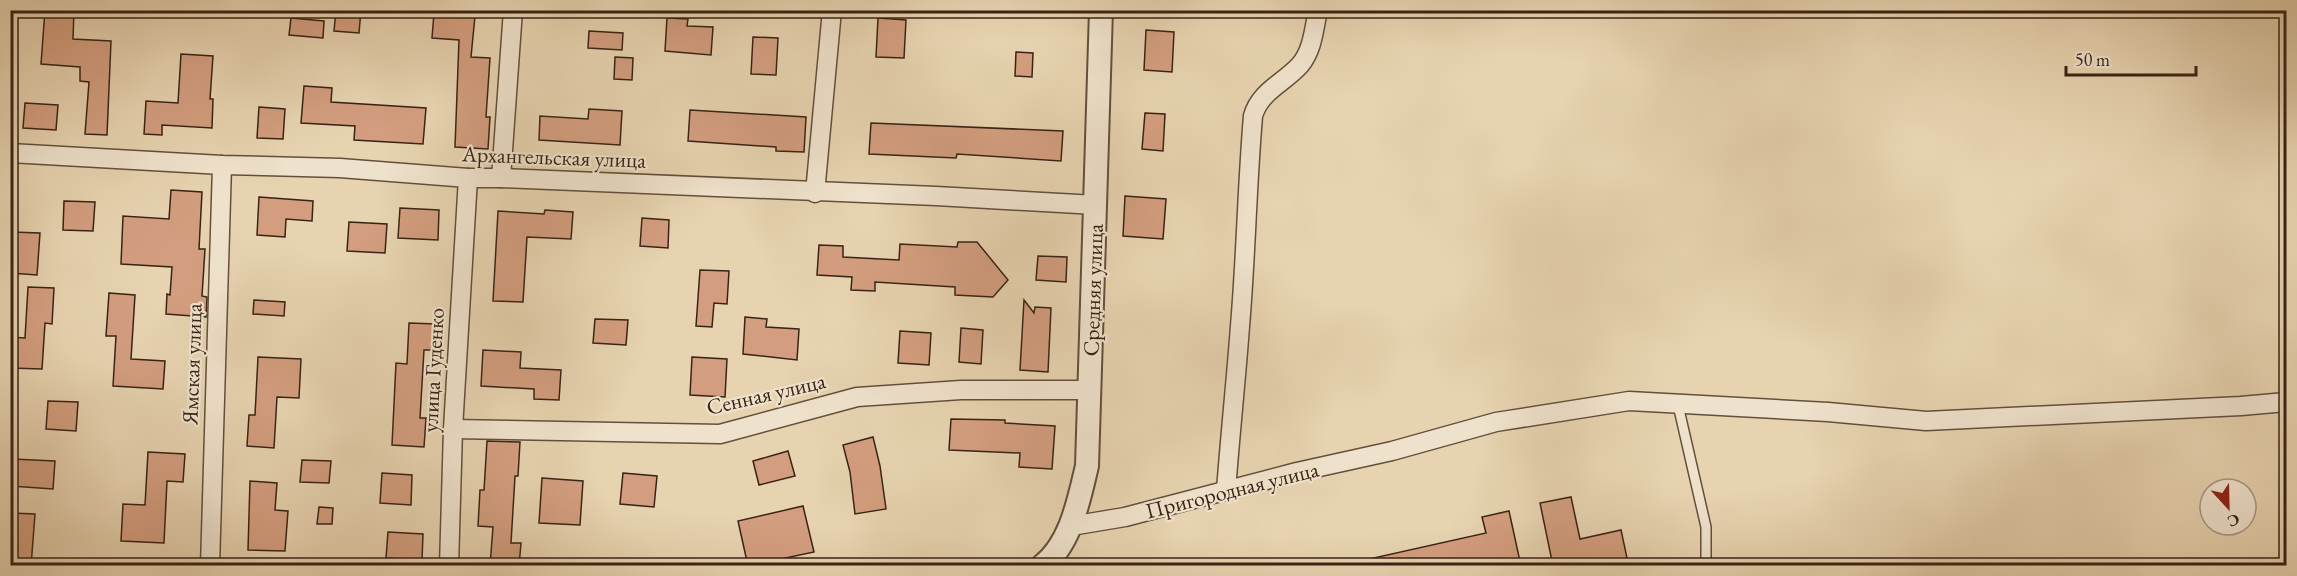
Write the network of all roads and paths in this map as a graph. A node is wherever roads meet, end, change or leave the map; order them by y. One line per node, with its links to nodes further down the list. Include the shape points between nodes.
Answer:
1 (513, 10): 8 (street)
2 (832, 10): 9 (street)
3 (1101, 10): 10 (street, Средняя улица)
4 (1318, 10): 15 (street, via 1309,50 1301,64 1268,91 1256,105 1253,116)
5 (10, 153): 6 (street, Архангельская улица)
6 (222, 165): 7 (street, Архангельская улица, via 340,168); 18 (street, Ямская улица)
7 (468, 178): 8 (street, Архангельская улица); 14 (street, улица Гуденко)
8 (501, 178): 9 (street, Архангельская улица)
9 (815, 193): 10 (street, Архангельская улица)
10 (1096, 206): 11 (street, Средняя улица)
11 (1090, 390): 14 (street, Сенная улица, via 961,390 857,397 720,434); 16 (street, Средняя улица, via 1087,466)
12 (2286, 402): 13 (street, Пригородная улица, via 1926,421)
13 (1678, 405): 15 (street, Пригородная улица, via 1629,401 1496,422); 20 (lane, via 1706,527)
14 (453, 429): 19 (street, улица Гуденко)
15 (1226, 490): 16 (street, Пригородная улица, via 1125,517)
16 (1071, 526): 17 (street, Средняя улица)
17 (1045, 563)
18 (210, 566)
19 (448, 566)
20 (1706, 566)

